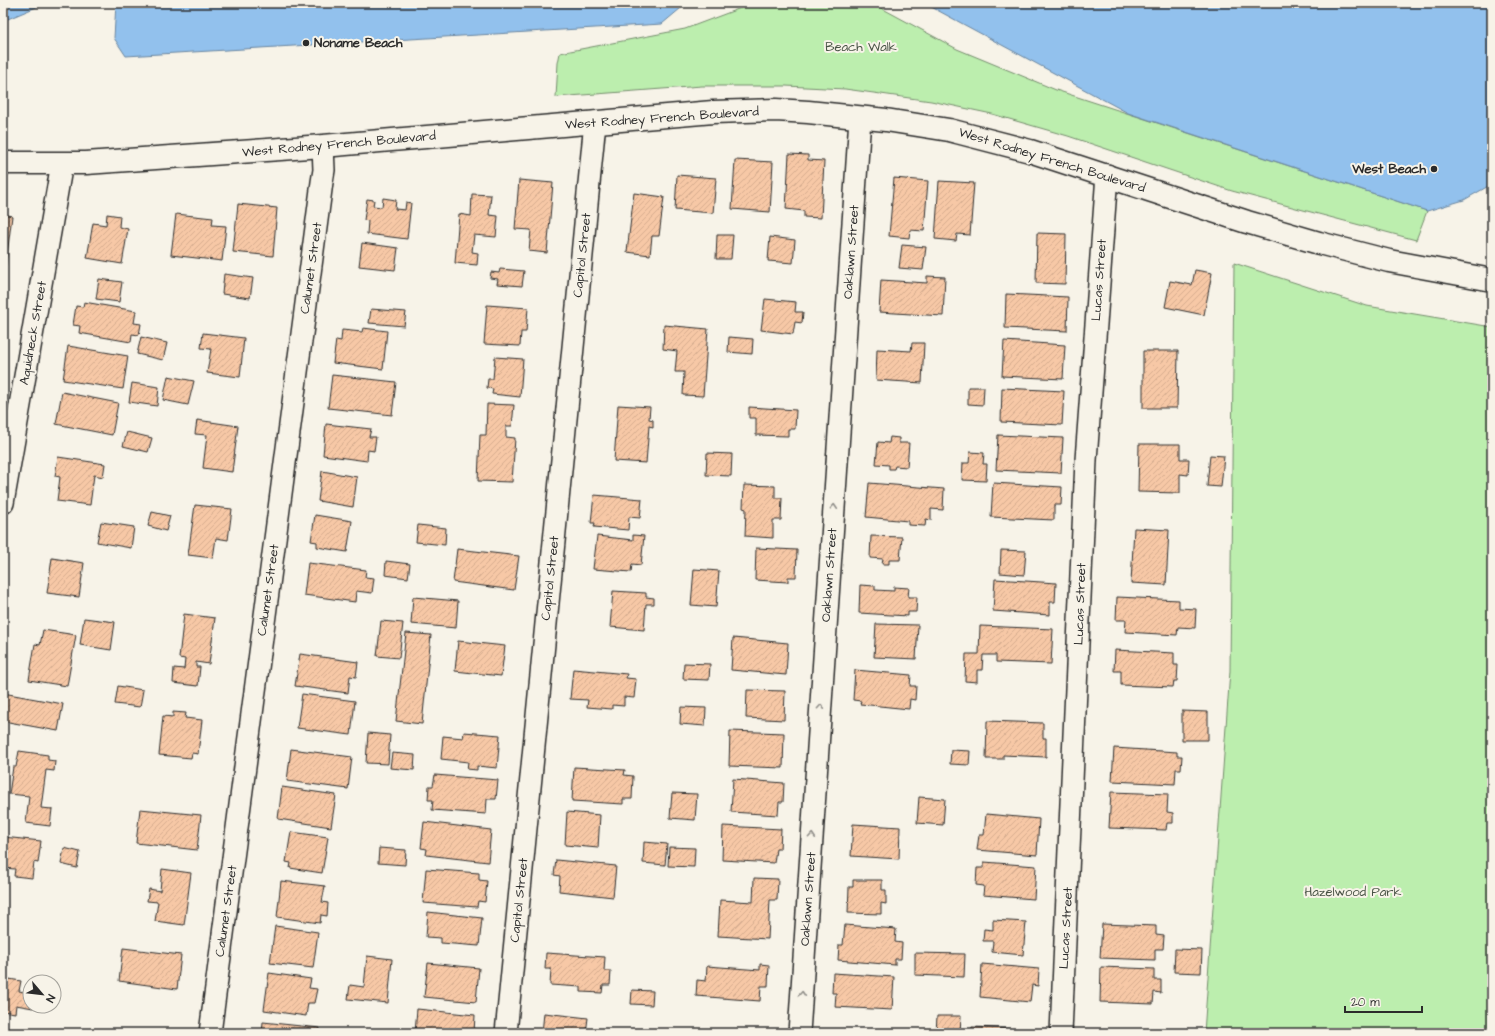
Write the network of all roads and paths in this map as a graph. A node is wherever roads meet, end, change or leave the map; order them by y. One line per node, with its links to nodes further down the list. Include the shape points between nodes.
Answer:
1 (860, 118): 2 (main road, West Rodney French Boulevard, via 776,110 744,110); 6 (main road, West Rodney French Boulevard, via 976,136); 11 (street, Oaklawn Street, one-way to 1)
2 (595, 122): 3 (main road, West Rodney French Boulevard); 10 (street, Capitol Street)
3 (323, 146): 5 (main road, West Rodney French Boulevard); 9 (street, Calumet Street, via 323,176)
4 (3, 163): 5 (main road, West Rodney French Boulevard)
5 (62, 163): 8 (street, Aquidneck Street)
6 (1107, 175): 7 (main road, West Rodney French Boulevard, via 1355,253); 12 (street, Lucas Street, via 1086,460)
7 (1492, 280)
8 (3, 503)
9 (210, 1033)
10 (506, 1033)
11 (799, 1033)
12 (1061, 1033)

